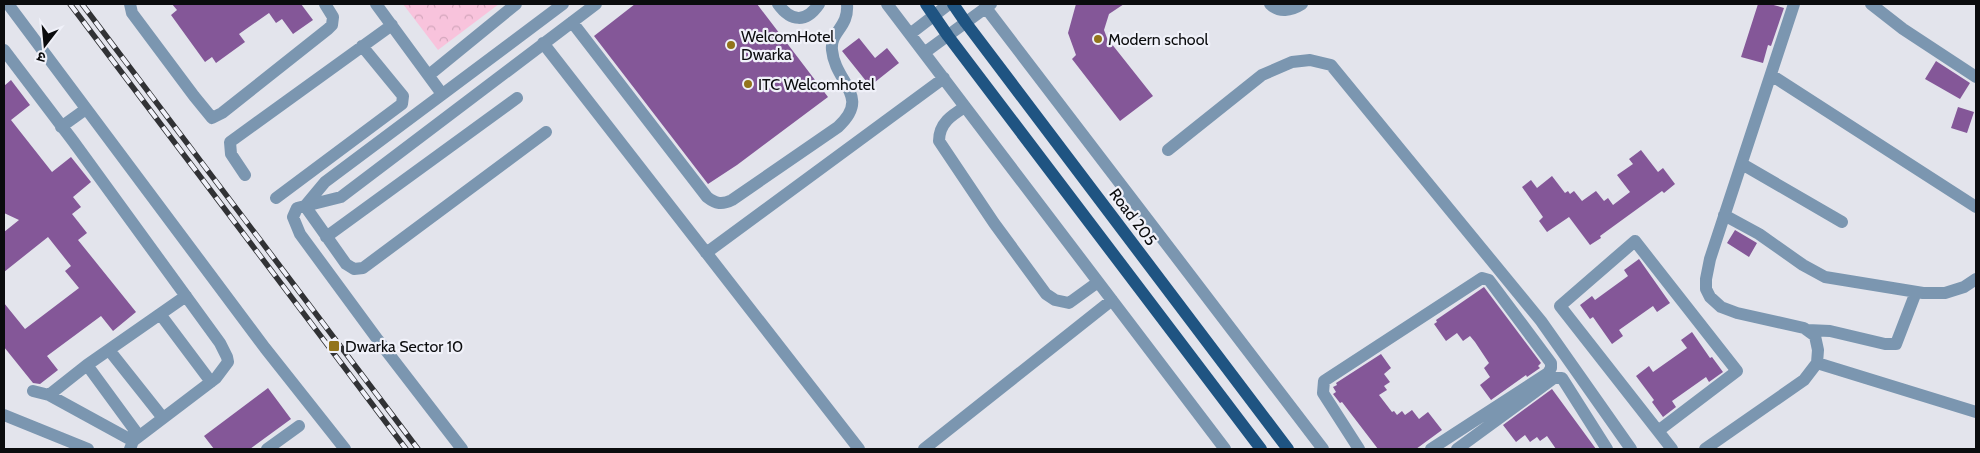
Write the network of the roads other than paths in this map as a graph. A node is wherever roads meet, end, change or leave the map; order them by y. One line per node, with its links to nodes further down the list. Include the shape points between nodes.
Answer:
1 (8, 4): 36 (street)
2 (130, 4): 3 (street, via 132,13 212,118 222,114 332,25 333,17)
3 (325, 4)
4 (376, 4): 22 (street)
5 (516, 4): 29 (street)
6 (564, 4): 33 (street)
7 (596, 4): 20 (street)
8 (778, 4): 9 (street, via 787,14 798,18 809,15)
9 (819, 4)
10 (847, 4): 20 (street, via 845,22 836,32 832,51 852,95 849,117 724,204 707,197)
11 (887, 4): 23 (street)
12 (926, 4): 19 (main road)
13 (951, 4): 19 (street); 21 (main road, Road 205)
14 (1270, 4): 15 (street, via 1278,10 1287,10)
15 (1302, 4)
16 (1794, 4): 30 (street)
17 (1871, 4): 31 (street)
18 (988, 6): 21 (street); 77 (street)
19 (934, 15): 23 (street); 24 (main road)
20 (572, 22): 25 (street)
21 (966, 23): 24 (street); 76 (main road, Road 205)
22 (392, 25): 26 (street); 29 (street)
23 (910, 34): 28 (street)
24 (948, 36): 28 (street); 75 (main road)
25 (544, 44): 43 (street, via 341,197); 48 (street)
26 (362, 46): 41 (street, via 230,142 231,154); 42 (street, via 403,96 402,104)
27 (4, 50): 37 (street)
28 (924, 52): 32 (street)
29 (428, 75): 33 (street)
30 (1771, 75): 40 (street); 44 (street)
31 (1976, 77)
32 (944, 78): 35 (street); 48 (street)
33 (442, 94): 43 (street, via 325,182)
34 (518, 98): 47 (street)
35 (965, 106): 50 (street); 50 (street, via 942,125 939,141 1046,294 1069,303)
36 (86, 109): 37 (street); 70 (street)
37 (62, 127): 52 (street)
38 (546, 132): 47 (street, via 363,268 354,269 346,264)
39 (1168, 150): 82 (street, via 1262,74 1292,62 1310,60 1332,65 1541,321)
40 (1742, 164): 45 (street); 46 (street)
41 (245, 175)
42 (276, 198)
43 (305, 206): 47 (street); 71 (street, via 297,208 294,213 300,234)
44 (1976, 207)
45 (1724, 215): 51 (street, via 1825,277); 55 (street, via 1706,279 1710,297 1721,307 1737,313)
46 (1842, 222)
47 (326, 237)
48 (706, 253): 72 (street)
49 (1976, 278): 51 (street, via 1964,288 1945,293)
50 (1098, 282): 53 (street)
51 (1916, 292): 55 (street, via 1896,344 1830,331)
52 (186, 296): 54 (street); 59 (street, via 227,357 228,362)
53 (1112, 300): 73 (street); 74 (street)
54 (160, 314): 56 (street); 59 (street)
55 (1806, 330): 57 (street, via 1815,336)
56 (109, 350): 58 (street); 64 (street)
57 (1817, 363): 62 (street); 84 (street, via 1804,380)
58 (87, 365): 61 (street); 67 (street)
59 (211, 382): 64 (street)
60 (33, 391): 61 (street)
61 (48, 396): 67 (street)
62 (1976, 412)
63 (4, 415): 68 (street)
64 (163, 418): 67 (street)
65 (299, 426): 69 (street)
66 (1658, 431): 66 (street, via 1560,306 1635,241 1737,371); 83 (street)
67 (134, 442)
68 (88, 449)
69 (267, 449)
70 (344, 449)
71 (462, 449)
72 (858, 449)
73 (924, 449)
74 (1225, 449)
75 (1261, 449)
76 (1288, 449)
77 (1323, 449)
78 (1359, 449): 79 (street, via 1323,393 1324,381 1486,278 1551,368)
79 (1432, 449)
80 (1457, 449): 81 (street, via 1558,376)
81 (1607, 449)
82 (1631, 449)
83 (1672, 449)
84 (1705, 449)

